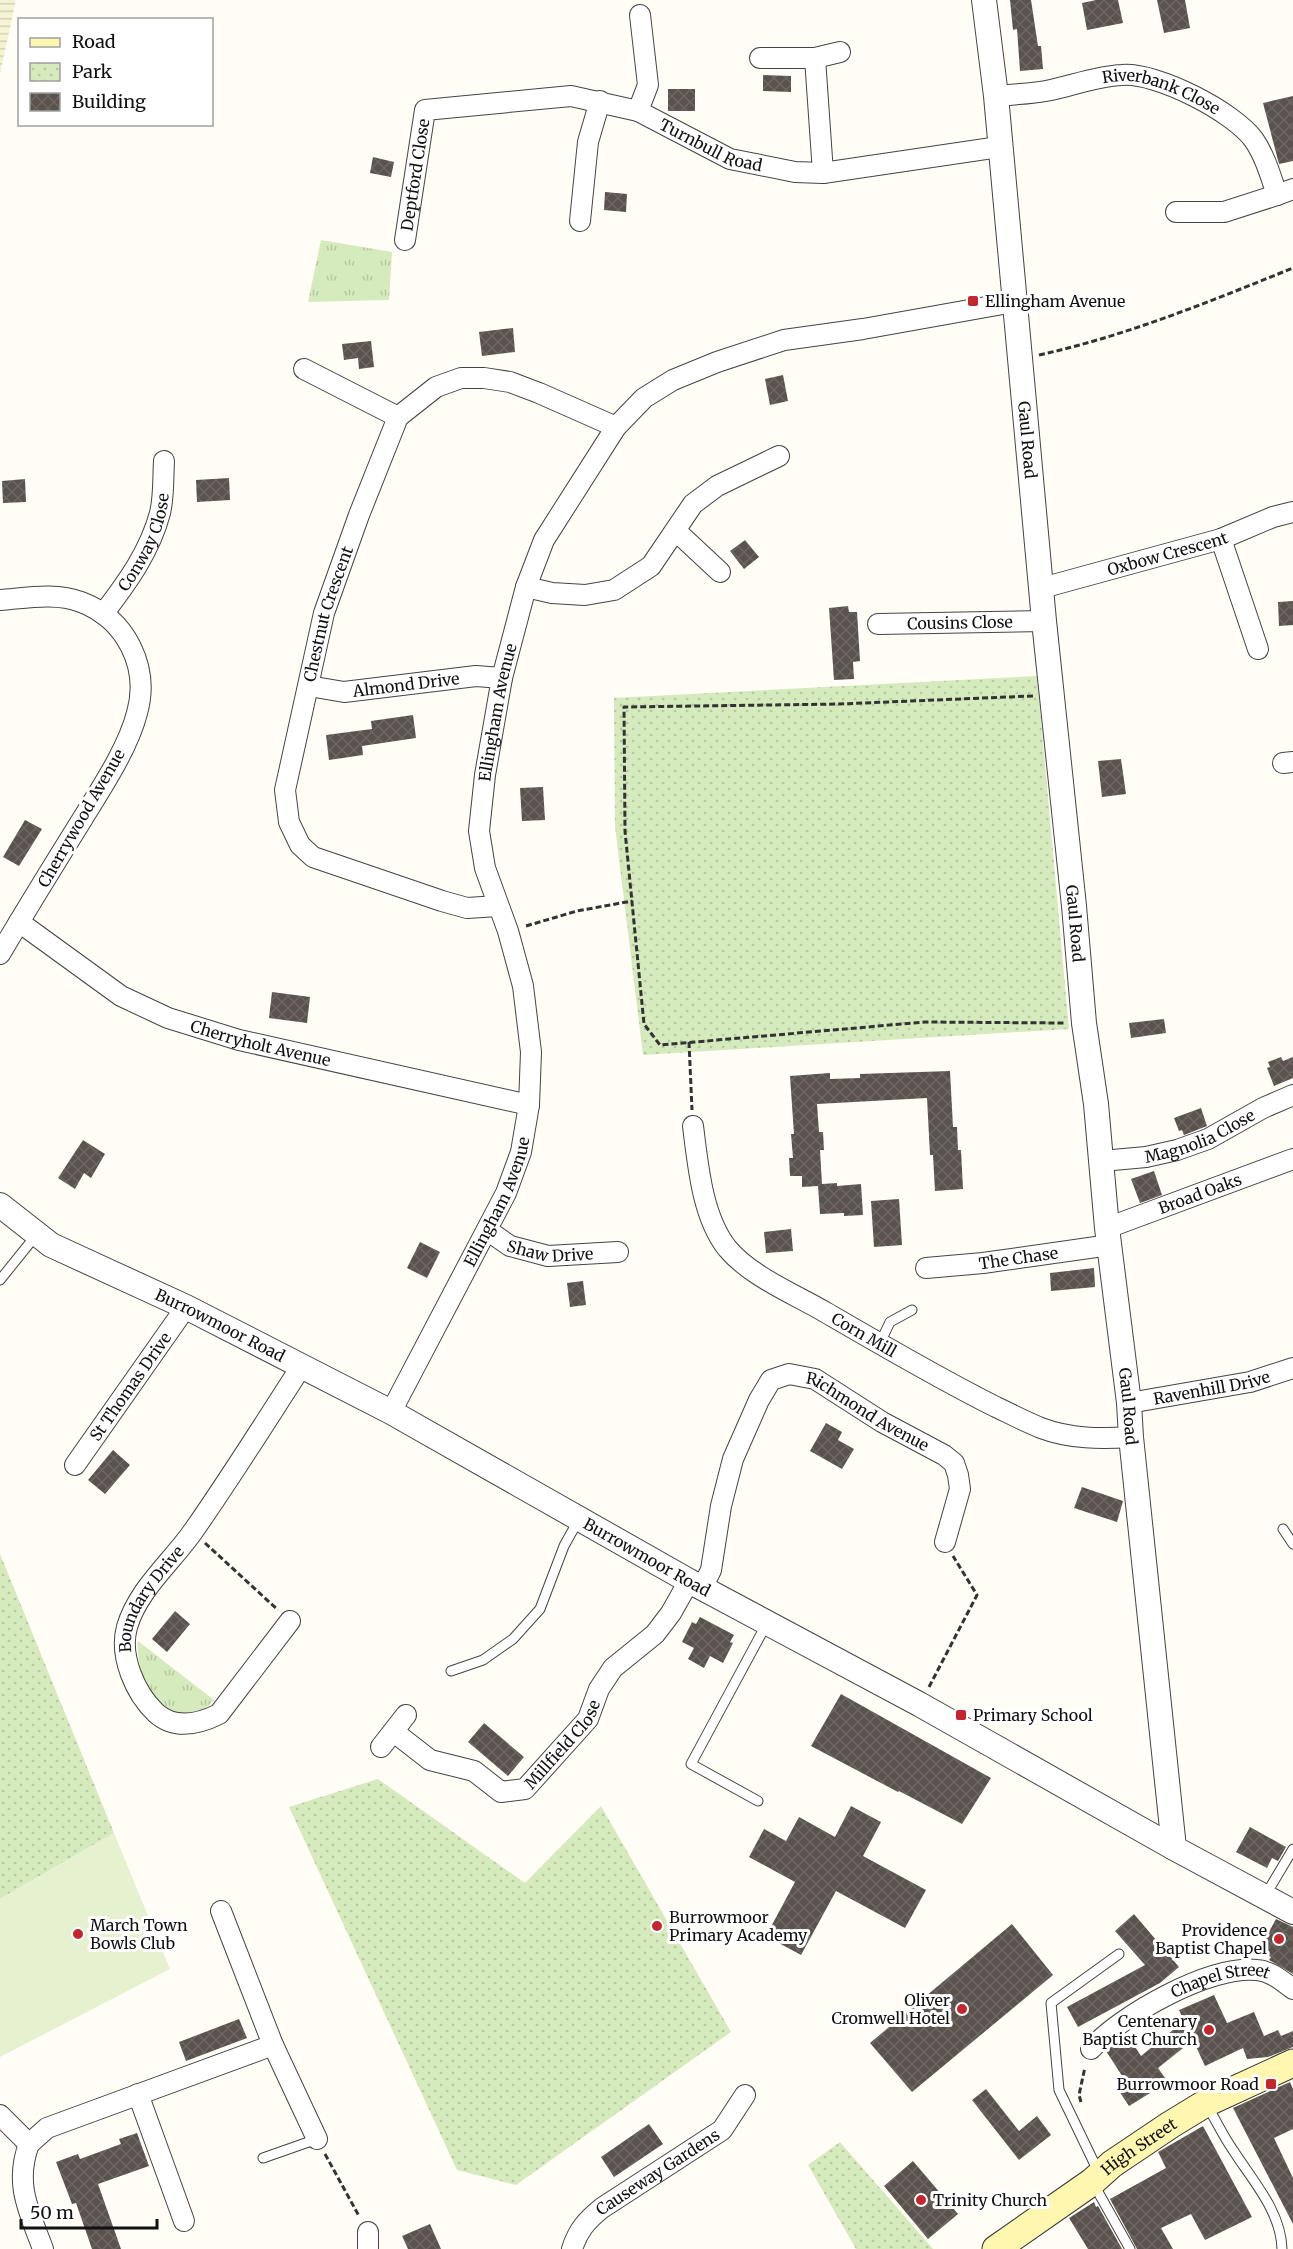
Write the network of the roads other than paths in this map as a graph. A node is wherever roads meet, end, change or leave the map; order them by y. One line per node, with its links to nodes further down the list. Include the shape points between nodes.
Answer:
1 (984, 0): 6 (street, Gaul Road)
2 (640, 15): 9 (street, via 648,85)
3 (840, 52): 5 (street)
4 (760, 58): 5 (street)
5 (815, 58): 11 (street)
6 (996, 96): 10 (street, Gaul Road); 12 (street, Riverbank Close, via 1049,91 1124,74 1156,79 1231,118 1254,140 1268,170)
7 (600, 101): 8 (street, Turnbull Road, via 571,96); 9 (street, Turnbull Road); 14 (street, via 588,142)
8 (425, 110): 15 (street, Deptford Close)
9 (638, 111): 11 (street, Turnbull Road, via 729,159 795,172)
10 (999, 147): 11 (street, Turnbull Road); 16 (street, Gaul Road)
11 (824, 173)
12 (1285, 192): 13 (street, Riverbank Close, via 1224,212)
13 (1176, 212)
14 (580, 221)
15 (405, 240)
16 (1014, 302): 19 (street, Ellingham Avenue, via 784,340 673,380 644,398); 27 (street, Gaul Road)
17 (304, 369): 18 (street)
18 (398, 417): 19 (street, via 436,387 461,378 484,378 510,382); 34 (street, Chestnut Crescent, via 324,613)
19 (616, 427): 26 (street, Ellingham Avenue, via 544,540)
20 (779, 456): 23 (street, via 717,486 693,504)
21 (164, 461): 29 (street, Conway Close, via 161,511 147,549)
22 (1293, 512): 24 (street, Oxbow Crescent)
23 (675, 531): 25 (street); 26 (street, via 651,566 614,590 585,595)
24 (1221, 540): 27 (street, Oxbow Crescent); 32 (street)
25 (720, 572)
26 (526, 587): 33 (street, Ellingham Avenue)
27 (1042, 588): 30 (street, Gaul Road)
28 (0, 600): 29 (street, Cherrywood Avenue, via 65,598)
29 (103, 614): 36 (street, Cherrywood Avenue, via 129,642 139,663 137,713 114,768)
30 (1044, 621): 31 (street, Cousins Close); 42 (street, Gaul Road, via 1084,1023)
31 (878, 624)
32 (1258, 649)
33 (502, 678): 34 (street, Almond Drive, via 476,676 344,692); 35 (street, Ellingham Avenue, via 478,831)
34 (309, 686): 35 (street, Chestnut Crescent, via 285,790 289,822 300,845 312,856 442,901 467,908)
35 (498, 906): 39 (street, Ellingham Avenue, via 523,986 531,1052)
36 (20, 922): 37 (street, Cherrywood Avenue); 39 (street, Cherryholt Avenue, via 121,996 168,1018 239,1040)
37 (0, 954)
38 (1293, 1095): 42 (street, Magnolia Close, via 1208,1139 1177,1150)
39 (529, 1105): 44 (street, Ellingham Avenue, via 521,1152)
40 (693, 1126): 52 (street, Corn Mill, via 702,1188 717,1232 727,1248 776,1285)
41 (1293, 1159): 46 (street, Broad Oaks)
42 (1102, 1161): 46 (street, Gaul Road)
43 (0, 1205): 45 (street, Burrowmoor Road)
44 (487, 1230): 47 (street, Shaw Drive, via 510,1246 548,1256); 56 (street, Ellingham Avenue)
45 (37, 1234): 49 (lane); 50 (street, Burrowmoor Road, via 51,1245)
46 (1109, 1236): 48 (street, The Chase, via 983,1263); 55 (street, Gaul Road)
47 (618, 1252)
48 (926, 1268)
49 (0, 1280)
50 (186, 1307): 53 (street, Burrowmoor Road); 58 (street, St Thomas Drive)
51 (912, 1310): 52 (lane, via 890,1322)
52 (880, 1343): 57 (street, Corn Mill, via 1042,1429 1073,1437)
53 (301, 1367): 56 (street, Burrowmoor Road); 64 (street, Boundary Drive, via 193,1532 139,1599 127,1628 128,1666 148,1706 164,1720 188,1725 204,1721 219,1714)
54 (1293, 1368): 55 (street, Ravenhill Drive, via 1250,1382)
55 (1129, 1403): 57 (street, Gaul Road)
56 (391, 1412): 59 (street, Burrowmoor Road)
57 (1131, 1437): 71 (street, Gaul Road)
58 (75, 1465)
59 (579, 1519): 63 (street, Burrowmoor Road); 66 (lane, via 564,1546 540,1609 513,1639 483,1660)
60 (1283, 1529): 62 (lane)
61 (945, 1542): 63 (street, Richmond Avenue, via 960,1489 954,1463 815,1379 789,1374 771,1380 759,1400 733,1459 711,1570)
62 (1293, 1544)
63 (695, 1584): 65 (street, Burrowmoor Road); 68 (street, Millfield Close, via 655,1634 613,1668 599,1689 588,1719 525,1789 501,1792 474,1771 430,1760)
64 (290, 1621)
65 (767, 1623): 70 (lane, via 691,1764); 71 (street, Burrowmoor Road)
66 (451, 1671)
67 (406, 1715): 68 (street)
68 (394, 1732): 69 (street)
69 (381, 1747)
70 (758, 1801)
71 (1174, 1848): 73 (street, Burrowmoor Road)
72 (1293, 1849): 73 (lane)
73 (1265, 1896): 75 (street, Burrowmoor Road)
74 (220, 1911): 78 (street)
75 (1293, 1912)
76 (1119, 1954): 88 (lane, via 1051,2003 1059,2090)
77 (1293, 1989): 79 (street, Chapel Street, via 1274,1975 1256,1970 1198,1980 1123,2021)
78 (273, 2045): 81 (street); 85 (street)
79 (1090, 2049)
80 (1293, 2064): 83 (main road, High Street)
81 (138, 2094): 86 (street, via 47,2128); 89 (street)
82 (745, 2095): 91 (street, Causeway Gardens, via 722,2130 585,2222)
83 (1206, 2103): 88 (main road, High Street); 94 (lane, via 1269,2205 1280,2231)
84 (0, 2115): 86 (street)
85 (317, 2139): 87 (lane)
86 (29, 2144): 90 (street, via 23,2160 22,2190)
87 (263, 2158)
88 (1096, 2178): 92 (main road, High Street); 93 (lane)
89 (184, 2221)
90 (43, 2249)
91 (572, 2249)
92 (996, 2249)
93 (1130, 2249)
94 (1282, 2249)

